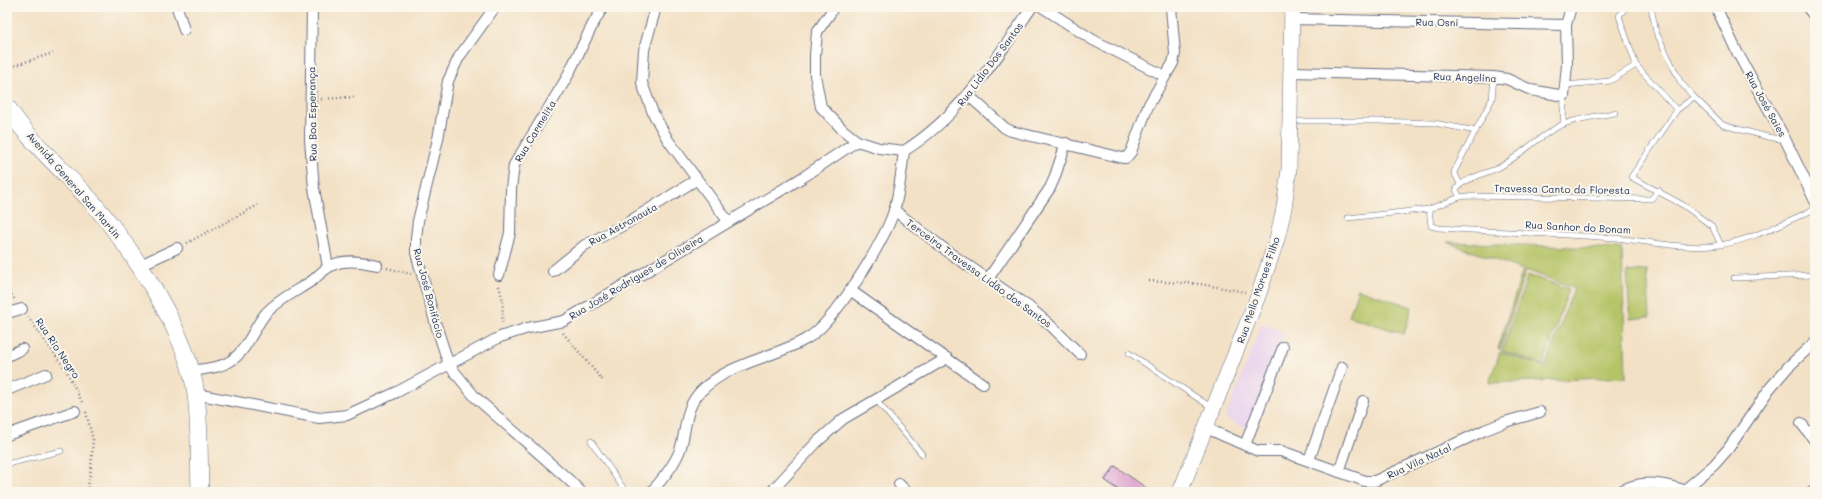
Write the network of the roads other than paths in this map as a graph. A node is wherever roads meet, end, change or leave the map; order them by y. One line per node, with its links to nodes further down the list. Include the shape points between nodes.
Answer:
1 (176, 7): 18 (street)
2 (312, 7): 51 (street, Rua Boa Esperança, via 310,140 314,188)
3 (495, 7): 67 (street, Rua José Bonifácio, via 459,57 448,81 438,139 418,221 416,253)
4 (603, 7): 53 (street, Rua Carmelita, via 560,90 514,166 510,233)
5 (656, 7): 37 (street, via 644,50 642,83 653,113 668,140)
6 (831, 7): 34 (street, via 831,12 818,32 815,55 815,75 821,107)
7 (1032, 7): 24 (street, Rua Lidio Dos Santos)
8 (1042, 7): 21 (street, via 1093,40)
9 (1171, 7): 21 (street, via 1175,54 1171,69)
10 (1571, 7): 17 (street)
11 (1626, 7): 19 (lane, via 1618,16)
12 (1651, 7): 26 (lane, via 1656,32 1681,83)
13 (1716, 7): 33 (street, Rua José Saies, via 1736,50)
14 (1807, 7): 16 (street)
15 (1292, 13): 17 (street, Rua Osni, via 1308,19); 20 (main road, Rua Mello Moraes Filho)
16 (1815, 17)
17 (1566, 25): 23 (street)
18 (184, 30)
19 (1636, 65): 23 (lane, via 1610,81); 28 (lane)
20 (1291, 72): 22 (street, Rua Angelina); 30 (main road, Rua Mello Moraes Filho)
21 (1165, 76): 35 (street, via 1148,106 1132,152 1126,158)
22 (1494, 77): 25 (street, Rua Angelina, via 1507,79 1531,90); 32 (lane, via 1492,99)
23 (1565, 85): 25 (street)
24 (968, 95): 35 (street, via 1005,128); 36 (street, Rua Lidio Dos Santos, via 925,138)
25 (1564, 96): 31 (lane)
26 (1694, 97): 28 (lane); 33 (lane, via 1723,125)
27 (7, 107): 50 (main road, Avenida General San Martin, via 36,143 107,220)
28 (1677, 110): 39 (lane, Travessa Canto da Floresta, via 1631,177)
29 (1615, 113): 31 (lane, via 1575,120)
30 (1295, 121): 32 (lane, via 1434,123); 76 (main road, Rua Mello Moraes Filho, via 1284,208 1277,239 1258,296)
31 (1563, 125): 38 (lane, via 1508,163)
32 (1476, 131): 38 (lane, via 1454,172)
33 (1786, 140): 41 (street, Rua José Saies)
34 (857, 141): 36 (street, via 879,148); 46 (street, Rua José Rodrigues de Oliveira, via 805,176)
35 (1066, 143): 56 (street, via 1050,188)
36 (904, 151): 43 (street)
37 (696, 180): 46 (street); 52 (street, Rua Astronauta, via 622,226 585,245)
38 (1460, 184): 40 (lane, via 1456,190)
39 (1659, 190): 40 (lane, Travessa Canto da Floresta, via 1651,199); 47 (lane, Travessa Canto da Floresta, via 1712,226)
40 (1460, 197): 42 (lane, Travessa Canto da Floresta)
41 (1815, 201)
42 (1429, 209): 45 (lane); 47 (lane, Rua Sanhor do Bonam, via 1431,226 1439,228 1561,234 1692,246)
43 (894, 210): 56 (street, Terceira Travessa Lidão dos Santos); 57 (street, via 877,249)
44 (1815, 210): 47 (lane, Rua Sanhor do Bonam, via 1742,240)
45 (1348, 218)
46 (728, 221): 67 (street, Rua José Rodrigues de Oliveira, via 564,321 500,337)
47 (1722, 245)
48 (177, 248): 50 (street)
49 (377, 265): 51 (street, via 354,261)
50 (138, 266): 69 (main road, Avenida General San Martin, via 173,325)
51 (328, 267): 69 (street, via 313,280 285,297 266,314 232,360 219,366)
52 (553, 270)
53 (499, 275)
54 (1815, 275): 55 (lane)
55 (1734, 278)
56 (988, 279): 64 (street, Terceira Travessa Lidão dos Santos, via 1049,324)
57 (850, 290): 66 (street); 96 (street, via 828,318 806,339 725,372 699,392 690,405 680,450 668,474)
58 (22, 309): 59 (street)
59 (7, 313)
60 (1815, 342): 92 (street, via 1770,388 1728,450)
61 (1283, 347): 84 (street)
62 (22, 349): 65 (street)
63 (1129, 353): 76 (lane)
64 (1080, 354)
65 (7, 356)
66 (947, 358): 71 (street); 74 (street)
67 (449, 365): 73 (street, Rua José Rodrigues de Oliveira, via 361,408 333,417 319,418); 94 (street, Rua José Bonifácio, via 475,397)
68 (1342, 367): 87 (street)
69 (191, 371): 73 (main road, Avenida General San Martin)
70 (46, 374): 72 (street)
71 (983, 384)
72 (7, 390)
73 (196, 394): 93 (main road, Avenida General San Martin)
74 (876, 400): 86 (lane); 97 (street, via 843,419)
75 (1363, 401): 89 (street)
76 (1214, 408): 80 (main road, Rua Mello Moraes Filho)
77 (75, 411): 81 (street)
78 (1540, 412): 89 (street, Rua Vila Natal, via 1485,430 1380,480 1365,481)
79 (1802, 422): 83 (street)
80 (1206, 428): 84 (street, Rua Vila Natal); 99 (main road, Rua Mello Moraes Filho)
81 (7, 435)
82 (591, 441): 95 (lane)
83 (1815, 441)
84 (1245, 445): 87 (street, Rua Vila Natal, via 1264,452 1281,451)
85 (61, 451): 88 (lane)
86 (922, 454)
87 (1309, 460): 89 (street, Rua Vila Natal)
88 (7, 464)
89 (1339, 472)
90 (899, 484): 98 (street)
91 (1815, 490): 101 (street)
92 (1683, 491): 100 (street, via 1667,485 1648,483 1634,484)
93 (200, 492)
94 (581, 492)
95 (626, 492)
96 (651, 492)
97 (771, 492)
98 (907, 492)
99 (1180, 492)
100 (1619, 492)
101 (1812, 492)

